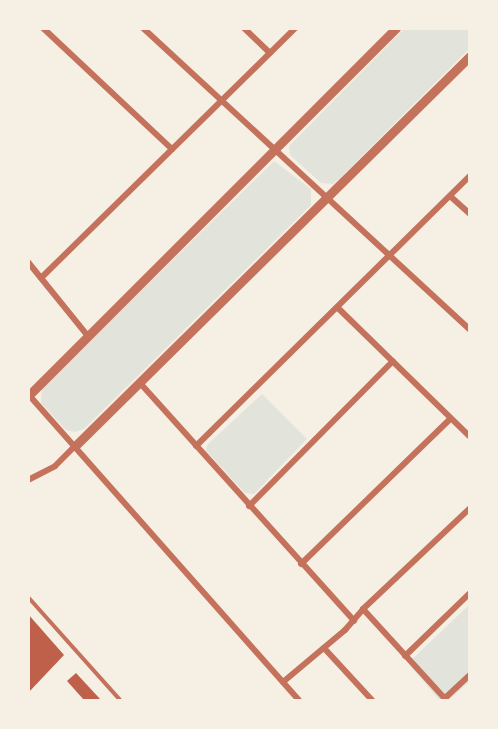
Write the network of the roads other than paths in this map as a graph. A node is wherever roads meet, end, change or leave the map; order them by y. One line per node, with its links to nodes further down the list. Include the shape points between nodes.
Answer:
1 (43, 28): 9 (street)
2 (143, 28): 8 (street)
3 (244, 28): 6 (street)
4 (295, 28): 6 (street)
5 (396, 28): 10 (street)
6 (270, 53): 8 (street)
7 (470, 56): 13 (street)
8 (220, 100): 9 (street); 10 (street)
9 (172, 149): 17 (street)
10 (275, 149): 13 (street); 20 (street)
11 (470, 176): 12 (street)
12 (450, 196): 14 (street); 15 (street)
13 (328, 197): 15 (street); 22 (street)
14 (470, 214)
15 (390, 254): 18 (street); 19 (street)
16 (28, 262): 17 (street)
17 (41, 278): 20 (street)
18 (338, 308): 21 (street); 27 (street)
19 (470, 330)
20 (88, 336): 23 (street)
21 (393, 361): 24 (street); 29 (street)
22 (140, 383): 26 (street); 27 (street)
23 (29, 395): 26 (street)
24 (450, 418): 25 (street); 31 (street)
25 (470, 436)
26 (75, 446): 28 (street, via 55,466); 39 (street)
27 (196, 446): 29 (street)
28 (28, 480)
29 (249, 506): 31 (street)
30 (470, 508): 34 (street)
31 (301, 564): 35 (street)
32 (470, 592): 37 (street)
33 (28, 597): 40 (lane)
34 (363, 609): 35 (street); 37 (street)
35 (354, 621): 36 (street)
36 (324, 648): 39 (street); 42 (street)
37 (405, 656): 43 (street)
38 (470, 675): 43 (street)
39 (284, 682): 41 (street)
40 (120, 700)
41 (299, 700)
42 (372, 700)
43 (445, 700)

